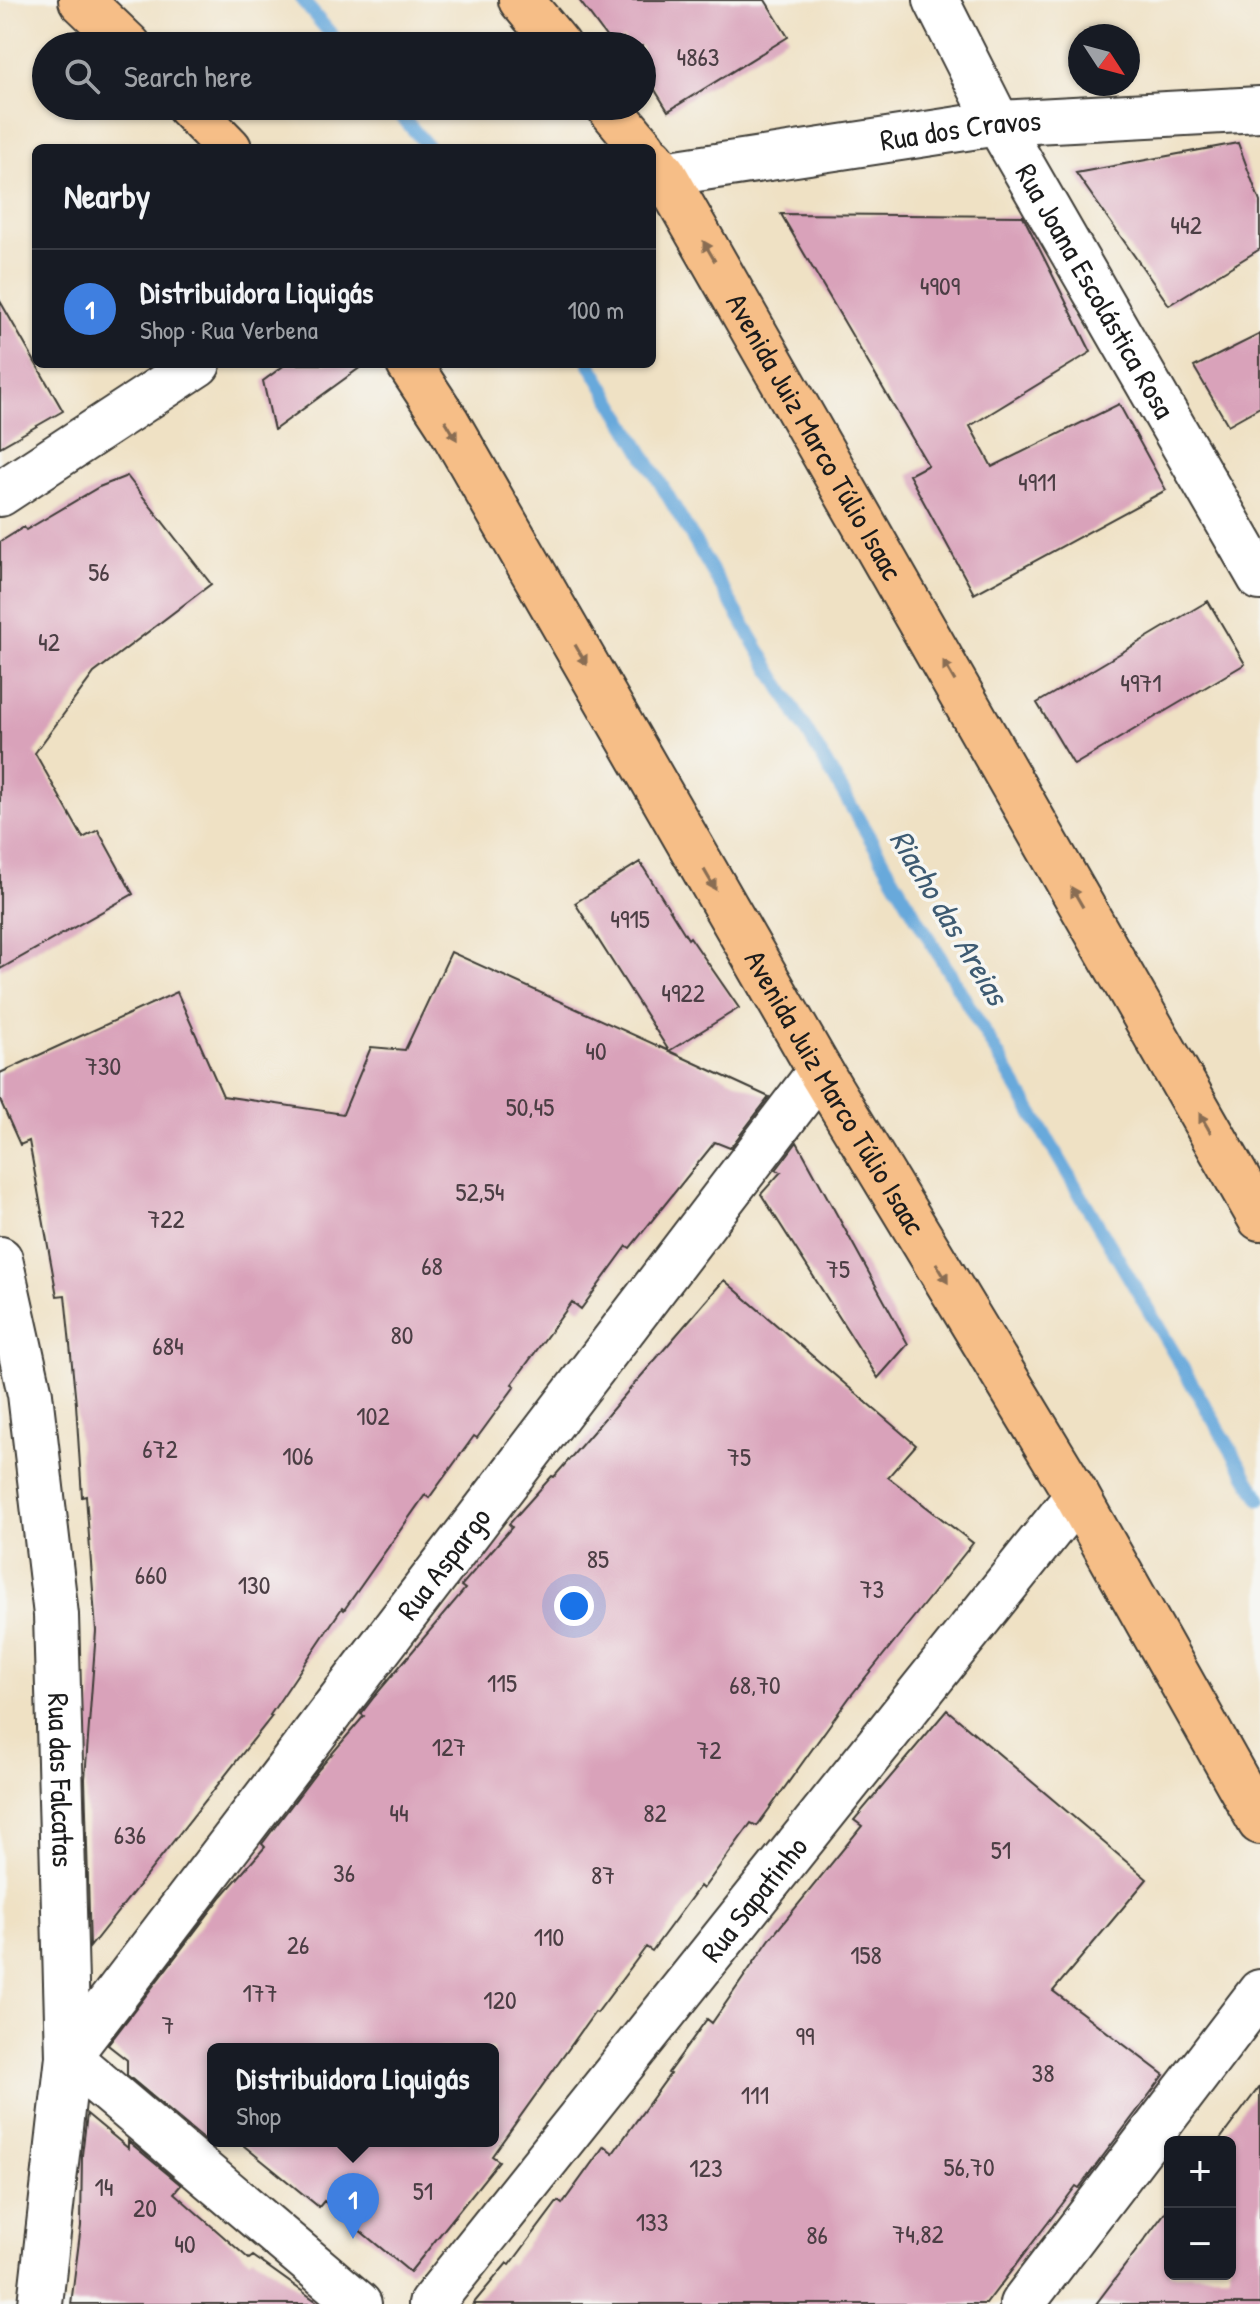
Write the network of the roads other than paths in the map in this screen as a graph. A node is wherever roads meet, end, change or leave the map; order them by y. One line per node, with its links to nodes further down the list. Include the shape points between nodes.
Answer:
1 (81, 0): 4 (main road)
2 (521, 0): 5 (main road)
3 (936, 0): 9 (street, Rua Joana Escolástica Rosa)
4 (114, 32)
5 (547, 32)
6 (1260, 109): 9 (street, Rua dos Cravos)
7 (202, 120): 10 (main road)
8 (620, 120): 11 (main road, Avenida Juiz Marco Túlio Isaac)
9 (998, 123): 12 (street, Rua dos Cravos); 17 (street, Rua Joana Escolástica Rosa)
10 (225, 144)
11 (640, 144)
12 (656, 160)
13 (656, 165): 19 (main road, Avenida Juiz Marco Túlio Isaac, one-way to 13)
14 (192, 368): 16 (street)
15 (412, 368): 18 (main road, Avenida Juiz Marco Túlio Isaac, one-way to 18)
16 (0, 494)
17 (1260, 578)
18 (820, 1071): 21 (main road, Avenida Juiz Marco Túlio Isaac, one-way to 21); 24 (street, Rua Aspargo)
19 (1260, 1218)
20 (0, 1259): 24 (street, Rua das Falcatas, via 30,1394 56,1615)
21 (1077, 1496): 22 (main road, Avenida Juiz Marco Túlio Isaac); 27 (street, Rua Sapatinho)
22 (1260, 1822)
23 (1260, 1992): 28 (street)
24 (68, 2057): 25 (street, Rua das Falcatas); 26 (street)
25 (40, 2304)
26 (359, 2304)
27 (431, 2304)
28 (1022, 2304)

